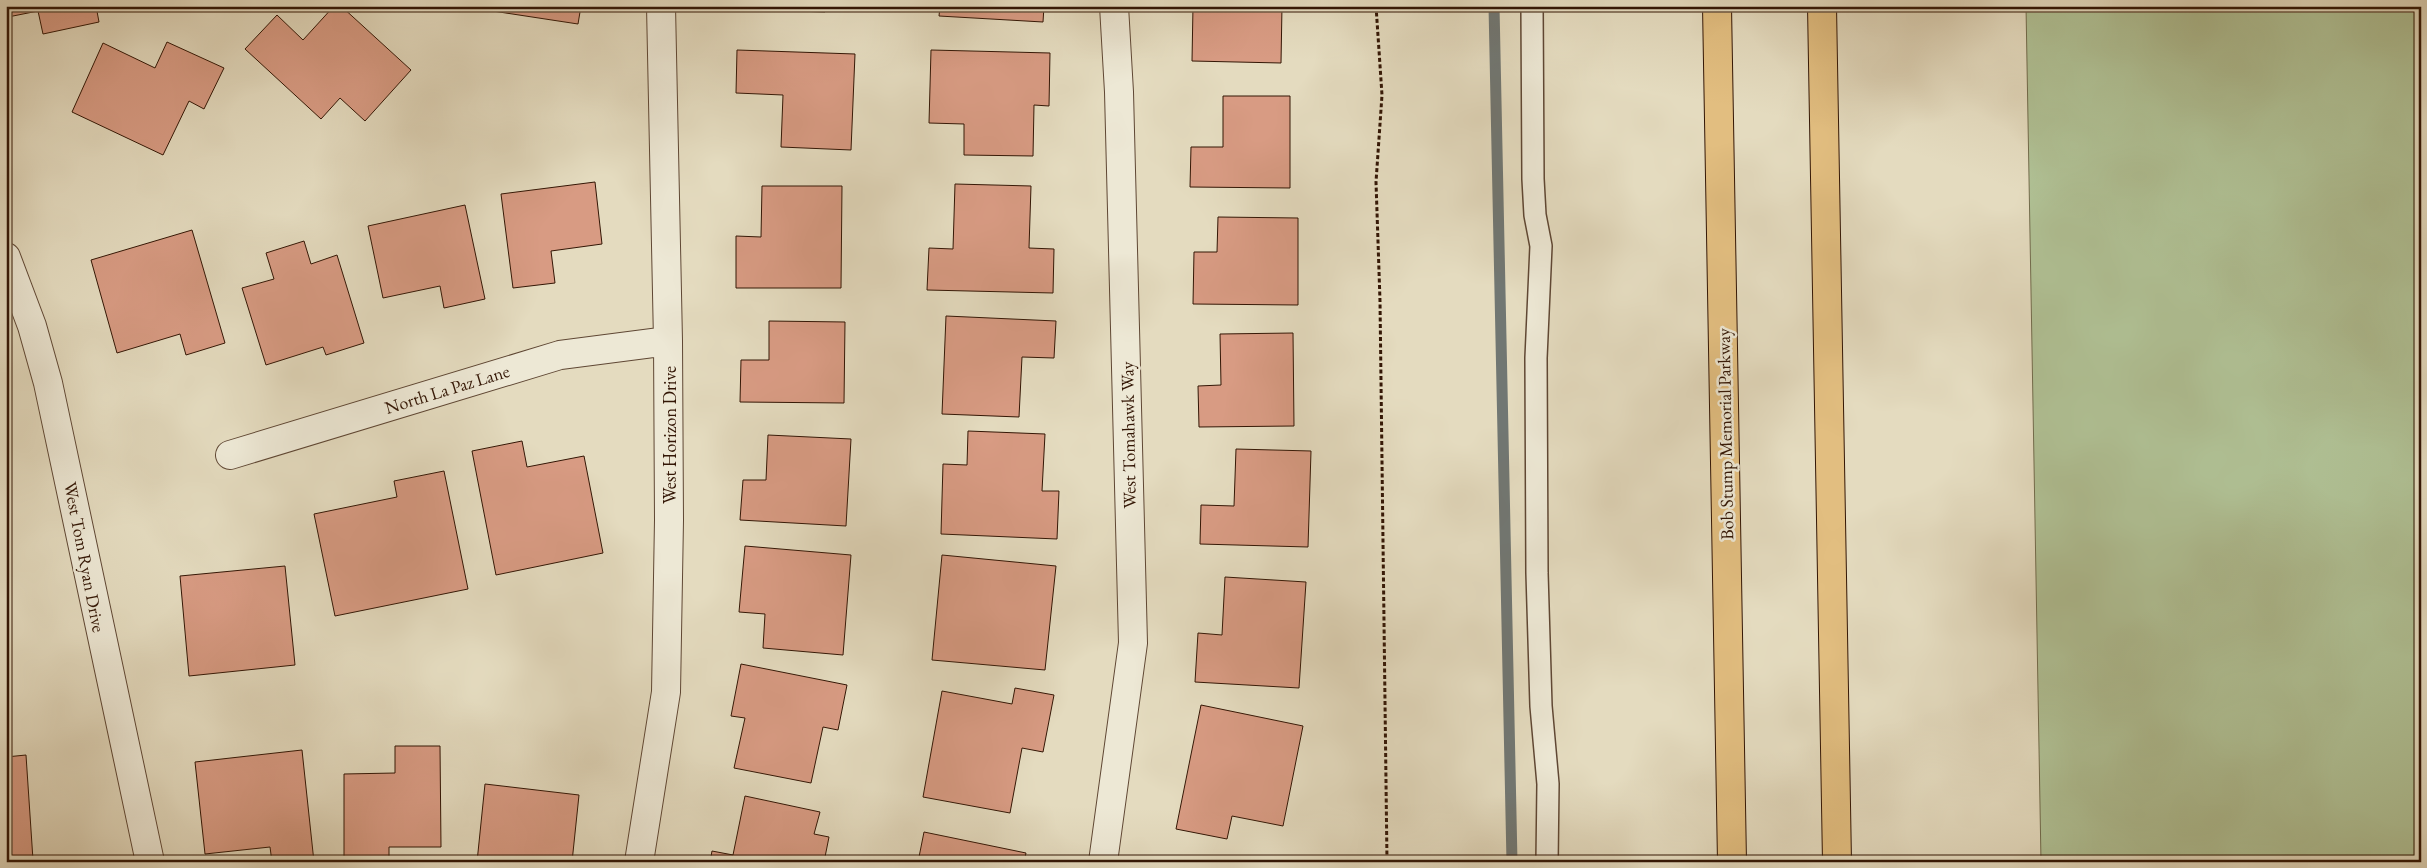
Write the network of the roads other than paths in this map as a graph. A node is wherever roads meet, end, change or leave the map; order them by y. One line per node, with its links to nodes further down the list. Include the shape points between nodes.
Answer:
1 (661, 6): 7 (street, West Horizon Drive)
2 (1114, 6): 11 (street, West Tomahawk Way, via 1133,643)
3 (1532, 6): 12 (lane, via 1534,215 1541,246 1536,358 1537,563 1541,706 1549,806)
4 (1717, 6): 13 (highway, Bob Stump Memorial Parkway)
5 (1822, 6): 14 (highway)
6 (6, 257): 9 (street, West Tom Ryan Drive, via 32,326 48,383)
7 (668, 341): 8 (street, North La Paz Lane, via 560,355); 10 (street, West Horizon Drive, via 666,692)
8 (230, 455)
9 (150, 862)
10 (639, 862)
11 (1102, 862)
12 (1547, 862)
13 (1732, 862)
14 (1837, 862)

